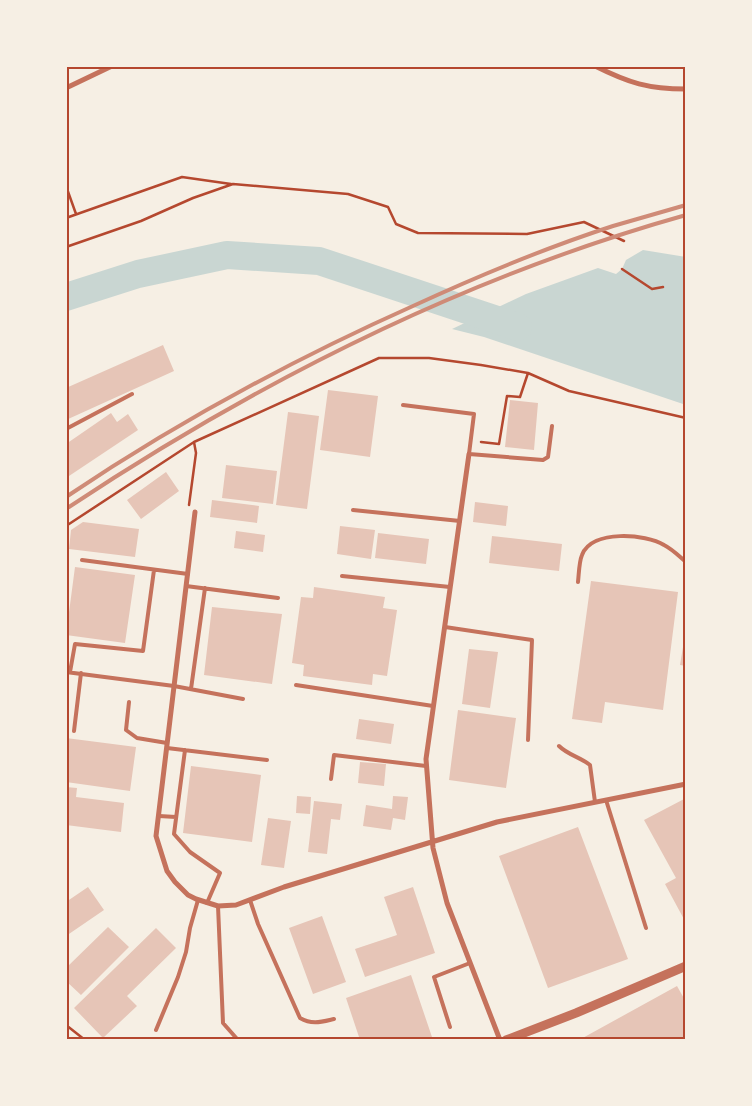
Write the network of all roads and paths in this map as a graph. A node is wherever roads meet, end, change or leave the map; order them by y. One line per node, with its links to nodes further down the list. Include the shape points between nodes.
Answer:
1 (112, 66): 3 (street)
2 (596, 66): 4 (street, via 623,80 647,87)
3 (66, 88)
4 (686, 89)
5 (233, 184): 7 (path, via 182,177); 9 (path, via 348,194 388,206 396,224 418,233 527,234 584,222); 10 (path)
6 (66, 186): 7 (path)
7 (76, 214): 8 (path)
8 (66, 218)
9 (624, 241)
10 (66, 247)
11 (622, 269): 12 (path, via 652,289)
12 (663, 287)
13 (528, 373): 16 (path, via 569,391); 19 (path, via 520,397 507,396 499,444); 20 (path, via 429,358 379,358)
14 (132, 394): 18 (lane)
15 (403, 405): 19 (lane, via 474,414)
16 (686, 418)
17 (552, 426): 21 (lane, via 548,457 543,460)
18 (66, 429)
19 (472, 441): 21 (lane)
20 (194, 442): 23 (path, via 196,453 188,515); 25 (path)
21 (469, 454): 24 (street)
22 (353, 510): 24 (lane)
23 (195, 512): 29 (street)
24 (460, 522): 33 (street)
25 (66, 526)
26 (82, 560): 28 (lane)
27 (686, 562): 31 (lane, via 662,544 621,535 602,538 589,544 582,554)
28 (154, 570): 29 (lane); 37 (lane, via 143,651 75,644)
29 (188, 574): 32 (street)
30 (342, 576): 33 (lane)
31 (578, 582)
32 (186, 586): 34 (lane); 40 (street)
33 (450, 587): 36 (street)
34 (205, 588): 35 (lane); 41 (lane)
35 (278, 598)
36 (445, 627): 44 (street); 46 (lane, via 532,640)
37 (68, 672): 38 (lane)
38 (81, 673): 40 (lane); 45 (lane)
39 (296, 685): 44 (lane)
40 (174, 686): 41 (lane); 47 (street)
41 (191, 689): 42 (lane)
42 (243, 699)
43 (129, 702): 47 (lane, via 126,730 136,738)
44 (433, 706): 51 (street)
45 (74, 731)
46 (528, 740)
47 (167, 746): 49 (lane); 56 (street)
48 (559, 746): 55 (lane, via 590,765)
49 (185, 750): 50 (lane); 57 (lane)
50 (267, 760)
51 (426, 766): 52 (lane, via 334,755); 58 (street)
52 (330, 780)
53 (686, 784): 54 (street)
54 (606, 800): 55 (street); 63 (lane)
55 (595, 802): 58 (street, via 497,822)
56 (159, 816): 57 (lane); 59 (street, via 156,836 167,871 174,882)
57 (176, 817): 61 (lane, via 174,834 190,852 220,873)
58 (432, 842): 60 (street); 64 (street, via 447,903)
59 (198, 900): 61 (street); 69 (lane, via 178,977)
60 (250, 900): 62 (street); 66 (lane, via 300,1018 314,1024)
61 (207, 903): 62 (street)
62 (218, 906): 71 (lane, via 223,1023)
63 (646, 928)
64 (470, 963): 68 (lane, via 434,977); 72 (street)
65 (686, 966): 73 (street)
66 (334, 1019)
67 (66, 1025): 70 (path)
68 (450, 1027)
69 (156, 1030)
70 (85, 1040)
71 (238, 1040)
72 (500, 1040)
73 (506, 1040)

